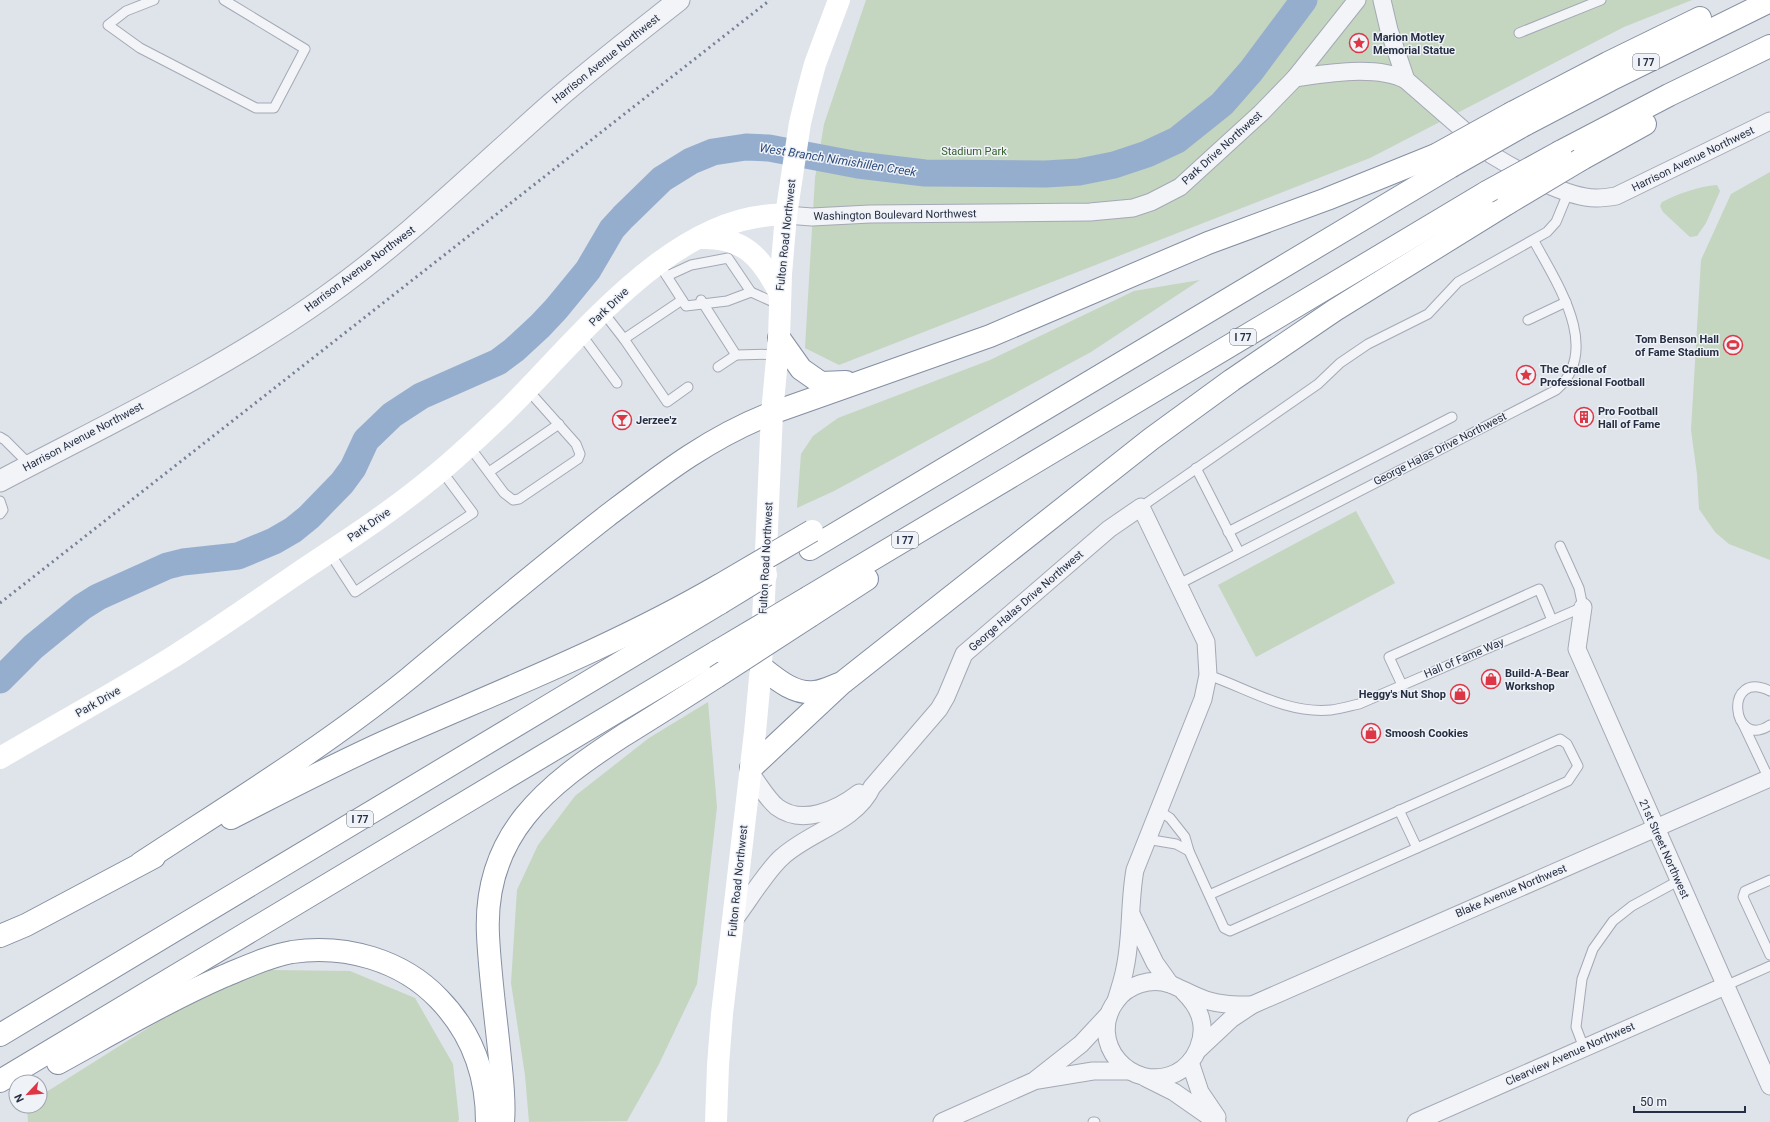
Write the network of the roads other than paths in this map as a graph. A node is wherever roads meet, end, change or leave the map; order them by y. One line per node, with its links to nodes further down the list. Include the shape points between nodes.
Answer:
1 (154, 0): 2 (lane, via 126,11 108,25 140,48 256,108 274,108 305,49)
2 (224, 0)
3 (679, 0): 44 (street, Harrison Avenue Northwest, via 551,104 404,237 325,298 232,357)
4 (839, 0): 18 (main road, Fulton Road Northwest, via 815,64 800,123)
5 (1357, 0): 12 (street, Park Drive Northwest)
6 (1382, 0): 13 (street)
7 (1601, 0): 10 (lane)
8 (1741, 0): 14 (main road, via 1732,2 1608,63)
9 (1770, 1): 14 (main road, I 77, via 1617,76)
10 (1519, 33)
11 (1767, 47): 58 (main road, I 77, bridge, via 1486,192 1001,482); 63 (main road, bridge, via 1663,114 1508,203 1335,310 1219,389 1080,493)
12 (1295, 78): 13 (street, via 1337,71 1382,73); 19 (street, Park Drive Northwest, via 1196,174 1161,198 1133,208 1112,211)
13 (1406, 80): 17 (street, via 1492,155)
14 (1518, 119): 16 (main road, bridge)
15 (1770, 121): 17 (street, Harrison Avenue Northwest, via 1616,196 1597,198)
16 (1443, 161): 35 (main road, via 1327,199 1208,243 990,336); 57 (main road, I 77, bridge, via 984,446 811,540)
17 (1568, 193): 21 (lane, George Halas Drive Northwest, via 1556,222)
18 (788, 206): 19 (street, Washington Boulevard Northwest, via 812,217); 20 (main road, Park Drive, via 728,224); 24 (main road, Fulton Road Northwest)
19 (1004, 212)
20 (697, 238): 22 (main road, Park Drive); 24 (main road, via 716,237 741,244 753,253 764,267)
21 (1534, 241): 27 (lane, George Halas Drive Northwest); 45 (lane, George Halas Drive Northwest, via 1458,282 1428,314 1368,344 1318,384)
22 (663, 270): 23 (lane, via 708,266 728,258); 25 (lane); 28 (main road, Park Drive, via 642,276)
23 (751, 292): 24 (lane); 26 (lane)
24 (780, 299): 32 (main road, Fulton Road Northwest)
25 (682, 300): 26 (lane, via 686,306); 31 (lane)
26 (702, 302): 33 (lane)
27 (1566, 302): 29 (lane); 55 (lane, George Halas Drive Northwest, via 1573,321 1576,353 1572,370 1566,381 1556,390)
28 (603, 312): 30 (main road, Park Drive); 31 (lane)
29 (1528, 320)
30 (581, 334): 36 (lane); 38 (main road, Park Drive)
31 (624, 339): 37 (lane, via 667,402)
32 (778, 346): 33 (lane); 35 (main road, via 801,369 821,383); 39 (main road, Fulton Road Northwest)
33 (736, 355): 34 (lane)
34 (718, 367)
35 (859, 382): 39 (main road)
36 (617, 383)
37 (688, 387)
38 (527, 389): 41 (lane); 43 (main road, Park Drive)
39 (772, 413): 61 (main road, Fulton Road Northwest); 80 (main road, via 709,442 654,480 550,560 364,713)
40 (1452, 417): 52 (lane)
41 (559, 424): 47 (lane); 47 (lane, via 576,444 580,454 578,459 519,499 513,500 504,493)
42 (0, 437): 44 (lane)
43 (469, 446): 46 (main road, Park Drive); 47 (lane)
44 (30, 465): 48 (street, Harrison Avenue Northwest)
45 (1196, 468): 50 (lane, George Halas Drive Northwest); 52 (lane)
46 (441, 470): 54 (main road, Park Drive, via 374,522); 54 (lane, via 473,513 355,592)
47 (489, 472)
48 (0, 481)
49 (0, 501): 51 (lane, via 3,510)
50 (1141, 507): 56 (street); 71 (street, George Halas Drive Northwest, via 1109,529 964,654 939,709)
51 (0, 514)
52 (1228, 532): 55 (lane)
53 (1560, 546): 59 (lane, via 1579,588)
54 (329, 552): 68 (main road, Park Drive, via 169,660)
55 (1239, 552): 56 (lane, George Halas Drive Northwest)
56 (1178, 584): 62 (street, via 1206,642)
57 (720, 594): 80 (main road, via 330,767); 93 (main road, I 77)
58 (809, 607): 97 (main road, I 77, bridge, via 718,652); 103 (main road, bridge, via 716,677 560,779 515,828 495,870 488,918 503,1090)
59 (1583, 607): 60 (lane, Hall of Fame Way); 75 (street, 21st Street Northwest, via 1577,650)
60 (1552, 620): 64 (lane, Hall of Fame Way); 64 (lane, via 1539,589 1389,657)
61 (761, 667): 63 (main road, via 794,689 813,692); 69 (main road, Fulton Road Northwest)
62 (1208, 675): 64 (lane, Hall of Fame Way, via 1279,704 1306,709 1332,710 1359,704); 72 (street, via 1203,699)
63 (842, 683): 69 (main road)
64 (1402, 685)
65 (1770, 691): 66 (lane, via 1756,687 1744,692 1737,704)
66 (1742, 722): 67 (lane, via 1753,729); 70 (lane)
67 (1770, 725)
68 (0, 758)
69 (751, 771): 74 (street, George Halas Drive Northwest, via 775,805 790,814); 85 (main road, Fulton Road Northwest)
70 (1769, 778): 75 (street, Blake Avenue Northwest)
71 (872, 787): 74 (street, George Halas Drive Northwest, via 834,808); 76 (street, George Halas Drive Northwest, via 866,799 855,809)
72 (1158, 810): 77 (street); 79 (lane, via 1170,818 1185,836)
73 (1399, 810): 78 (lane); 78 (lane, via 1560,739 1567,744 1578,766 1568,781); 83 (lane)
74 (806, 816): 76 (street)
75 (1655, 829): 82 (street, 21st Street Northwest); 91 (street, Blake Avenue Northwest)
76 (814, 835): 85 (street, George Halas Drive Northwest, via 794,847 774,864)
77 (1146, 839): 79 (lane, via 1176,844); 84 (street, via 1135,870)
78 (1417, 848): 83 (lane, via 1230,930 1224,928)
79 (1189, 851): 83 (lane)
80 (141, 863): 86 (main road, via 26,925)
81 (1770, 880): 87 (lane, via 1745,891 1743,897)
82 (1678, 881): 89 (street, 21st Street Northwest); 94 (lane, via 1613,921 1593,949 1582,979 1576,1027)
83 (1209, 895)
84 (1131, 914): 90 (street, via 1155,963); 92 (street, via 1125,968)
85 (734, 920): 104 (main road, Fulton Road Northwest, via 719,1050)
86 (0, 936)
87 (1770, 955)
88 (1770, 966): 89 (lane)
89 (1725, 986): 94 (street, Clearview Avenue Northwest); 99 (street, 21st Street Northwest)
90 (1176, 988): 91 (street, Blake Avenue Northwest, via 1208,1000 1233,1005); 92 (street, via 1155,982 1140,984 1126,991); 95 (street, via 1194,1002 1200,1016 1202,1032)
91 (1252, 1005): 95 (street, Blake Avenue Northwest, via 1231,1019)
92 (1112, 1008): 96 (street, via 1106,1030 1109,1045 1117,1060); 98 (street, via 1081,1044)
93 (0, 1034)
94 (1584, 1048): 108 (street, Clearview Avenue Northwest)
95 (1194, 1056): 96 (street, via 1177,1073 1161,1078); 107 (street, via 1200,1092)
96 (1137, 1074): 98 (street, via 1093,1071); 106 (street, via 1174,1092)
97 (0, 1081)
98 (1034, 1081): 101 (street)
99 (1770, 1086)
100 (0, 1087): 102 (main road, via 41,1073 192,990 248,966 292,952 329,950 373,958 394,966 432,991 460,1024 480,1065 485,1087)
101 (966, 1117): 105 (street)
102 (487, 1122)
103 (503, 1122)
104 (716, 1122)
105 (942, 1122)
106 (1217, 1122)
107 (1221, 1122)
108 (1416, 1122)

